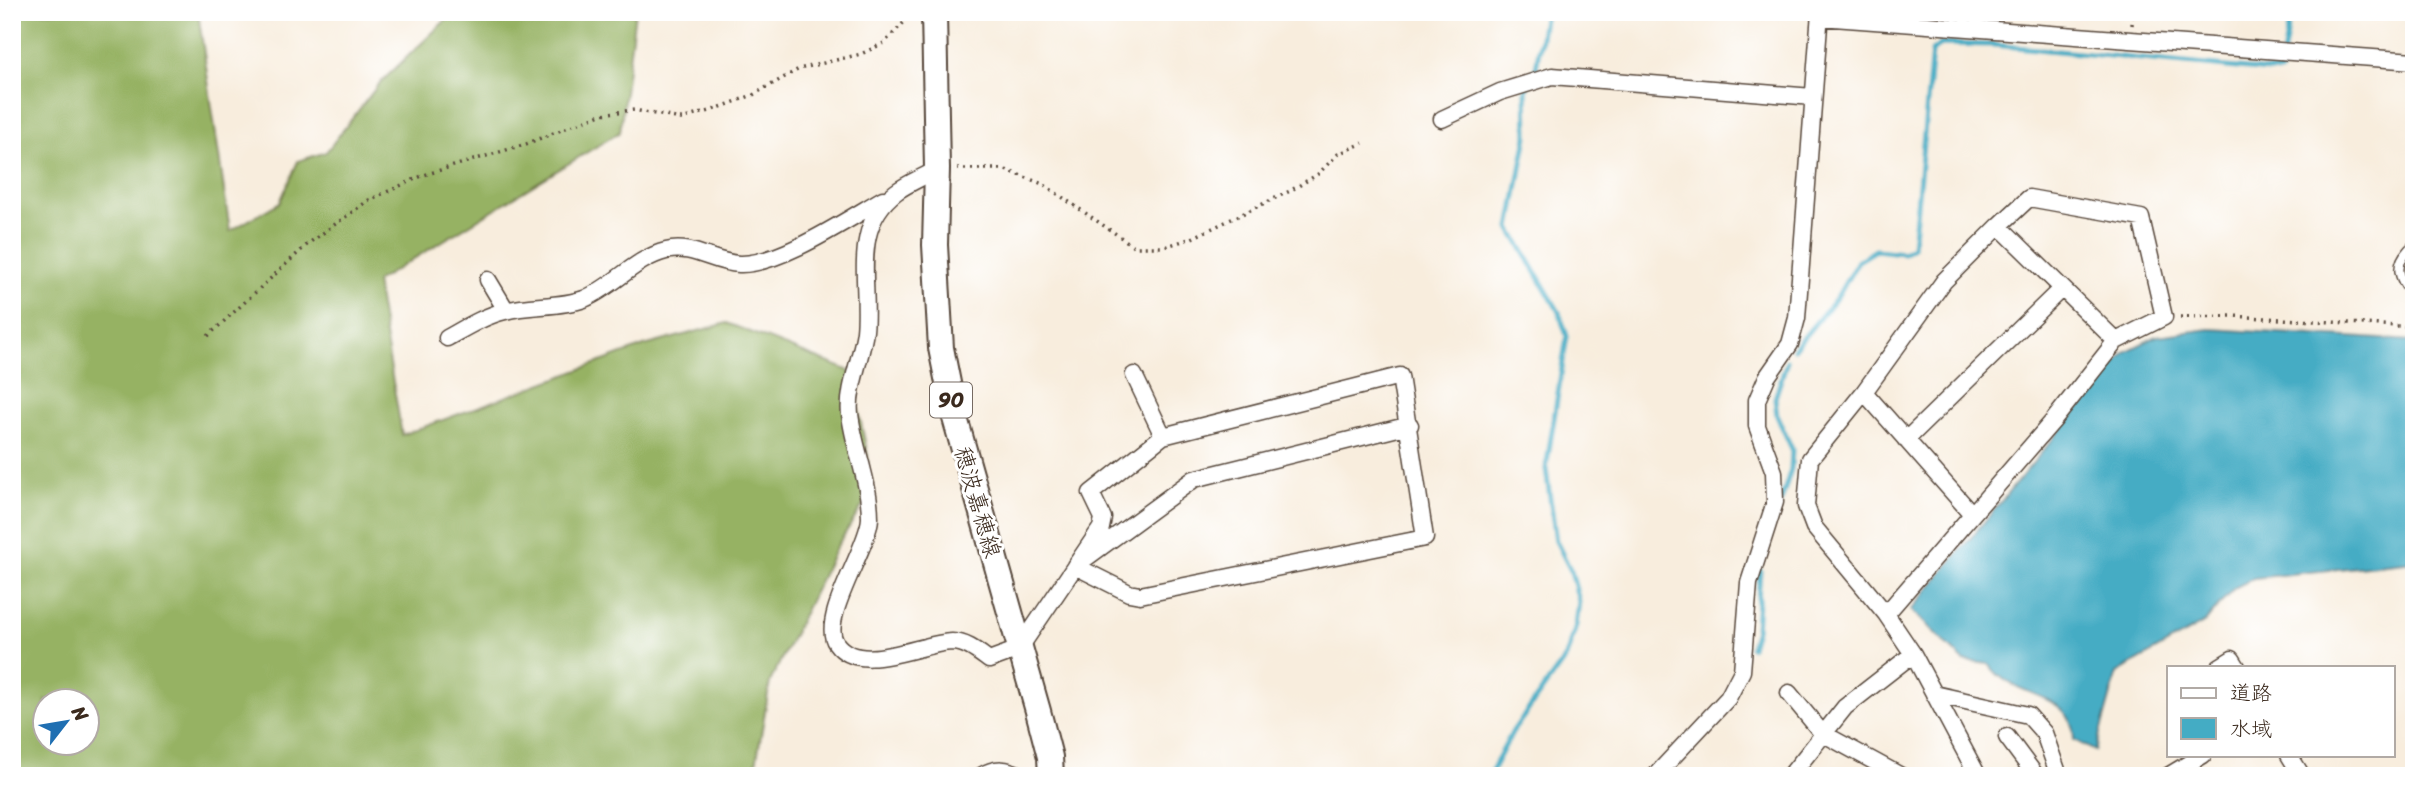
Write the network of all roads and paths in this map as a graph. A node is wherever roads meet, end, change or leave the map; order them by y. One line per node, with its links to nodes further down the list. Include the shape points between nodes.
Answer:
1 (26, 12): 5 (path)
2 (913, 12): 20 (path, via 884,43 861,54 799,69 753,95 710,111 681,119 634,110 601,114 526,144 424,175 380,195 309,243)
3 (934, 12): 10 (main road, 穂波嘉穂線 / 90)
4 (1820, 15): 6 (street); 7 (street)
5 (12, 16)
6 (2414, 61)
7 (1813, 97): 8 (street, via 1552,76 1500,92); 44 (street, via 1797,318 1790,344 1757,400 1757,426 1774,472 1775,502 1749,583 1742,671 1728,698)
8 (1442, 119)
9 (1363, 144): 10 (path, via 1338,154 1318,174 1290,191 1164,247 1135,247 1043,184 1003,169)
10 (937, 169): 11 (street); 31 (main road, 穂波嘉穂線 / 90, via 935,245 941,348 955,418)
11 (895, 193): 17 (street, via 771,257 739,264 693,250 667,250 580,300); 31 (street, via 874,217 864,251 865,330 849,412 870,520 834,617 832,635 837,645 869,659 953,642 970,646 989,660)
12 (1999, 226): 15 (street); 18 (street, via 2029,198 2141,218); 24 (street, via 1944,281)
13 (2414, 244): 16 (lane, via 2401,256 2398,270)
14 (488, 280): 17 (street)
15 (2062, 288): 22 (street); 27 (street)
16 (2414, 297)
17 (506, 310): 21 (street)
18 (2164, 317): 19 (path, via 2232,316); 22 (street)
19 (2414, 327)
20 (208, 336)
21 (447, 338)
22 (2116, 341): 28 (street)
23 (1134, 375): 26 (street)
24 (1864, 392): 27 (street); 30 (street, via 1811,459 1806,506 1814,527)
25 (1410, 425): 26 (street, via 1401,376); 29 (street, via 1194,479); 29 (street, via 1425,538 1140,595)
26 (1163, 436): 29 (street, via 1091,494 1103,518 1101,528)
27 (1906, 440): 28 (street)
28 (1972, 514): 30 (street)
29 (1074, 566): 31 (street)
30 (1886, 614): 32 (street)
31 (1019, 649): 43 (main road, 穂波嘉穂線 / 90, via 1050,757)
32 (1913, 654): 36 (street); 37 (street, via 1845,707)
33 (2220, 666): 34 (street, via 2232,659)
34 (2236, 666)
35 (1789, 693): 37 (street)
36 (1934, 694): 47 (street); 49 (street, via 2028,715 2044,733)
37 (1822, 733): 45 (street); 46 (street)
38 (2007, 737): 48 (street)
39 (2201, 756): 50 (street)
40 (2291, 756): 51 (street)
41 (981, 776): 42 (street, via 1000,769)
42 (1023, 776)
43 (1051, 776)
44 (1655, 776)
45 (1790, 776)
46 (1901, 776)
47 (1978, 776)
48 (2036, 776)
49 (2059, 776)
50 (2168, 776)
51 (2302, 776)

